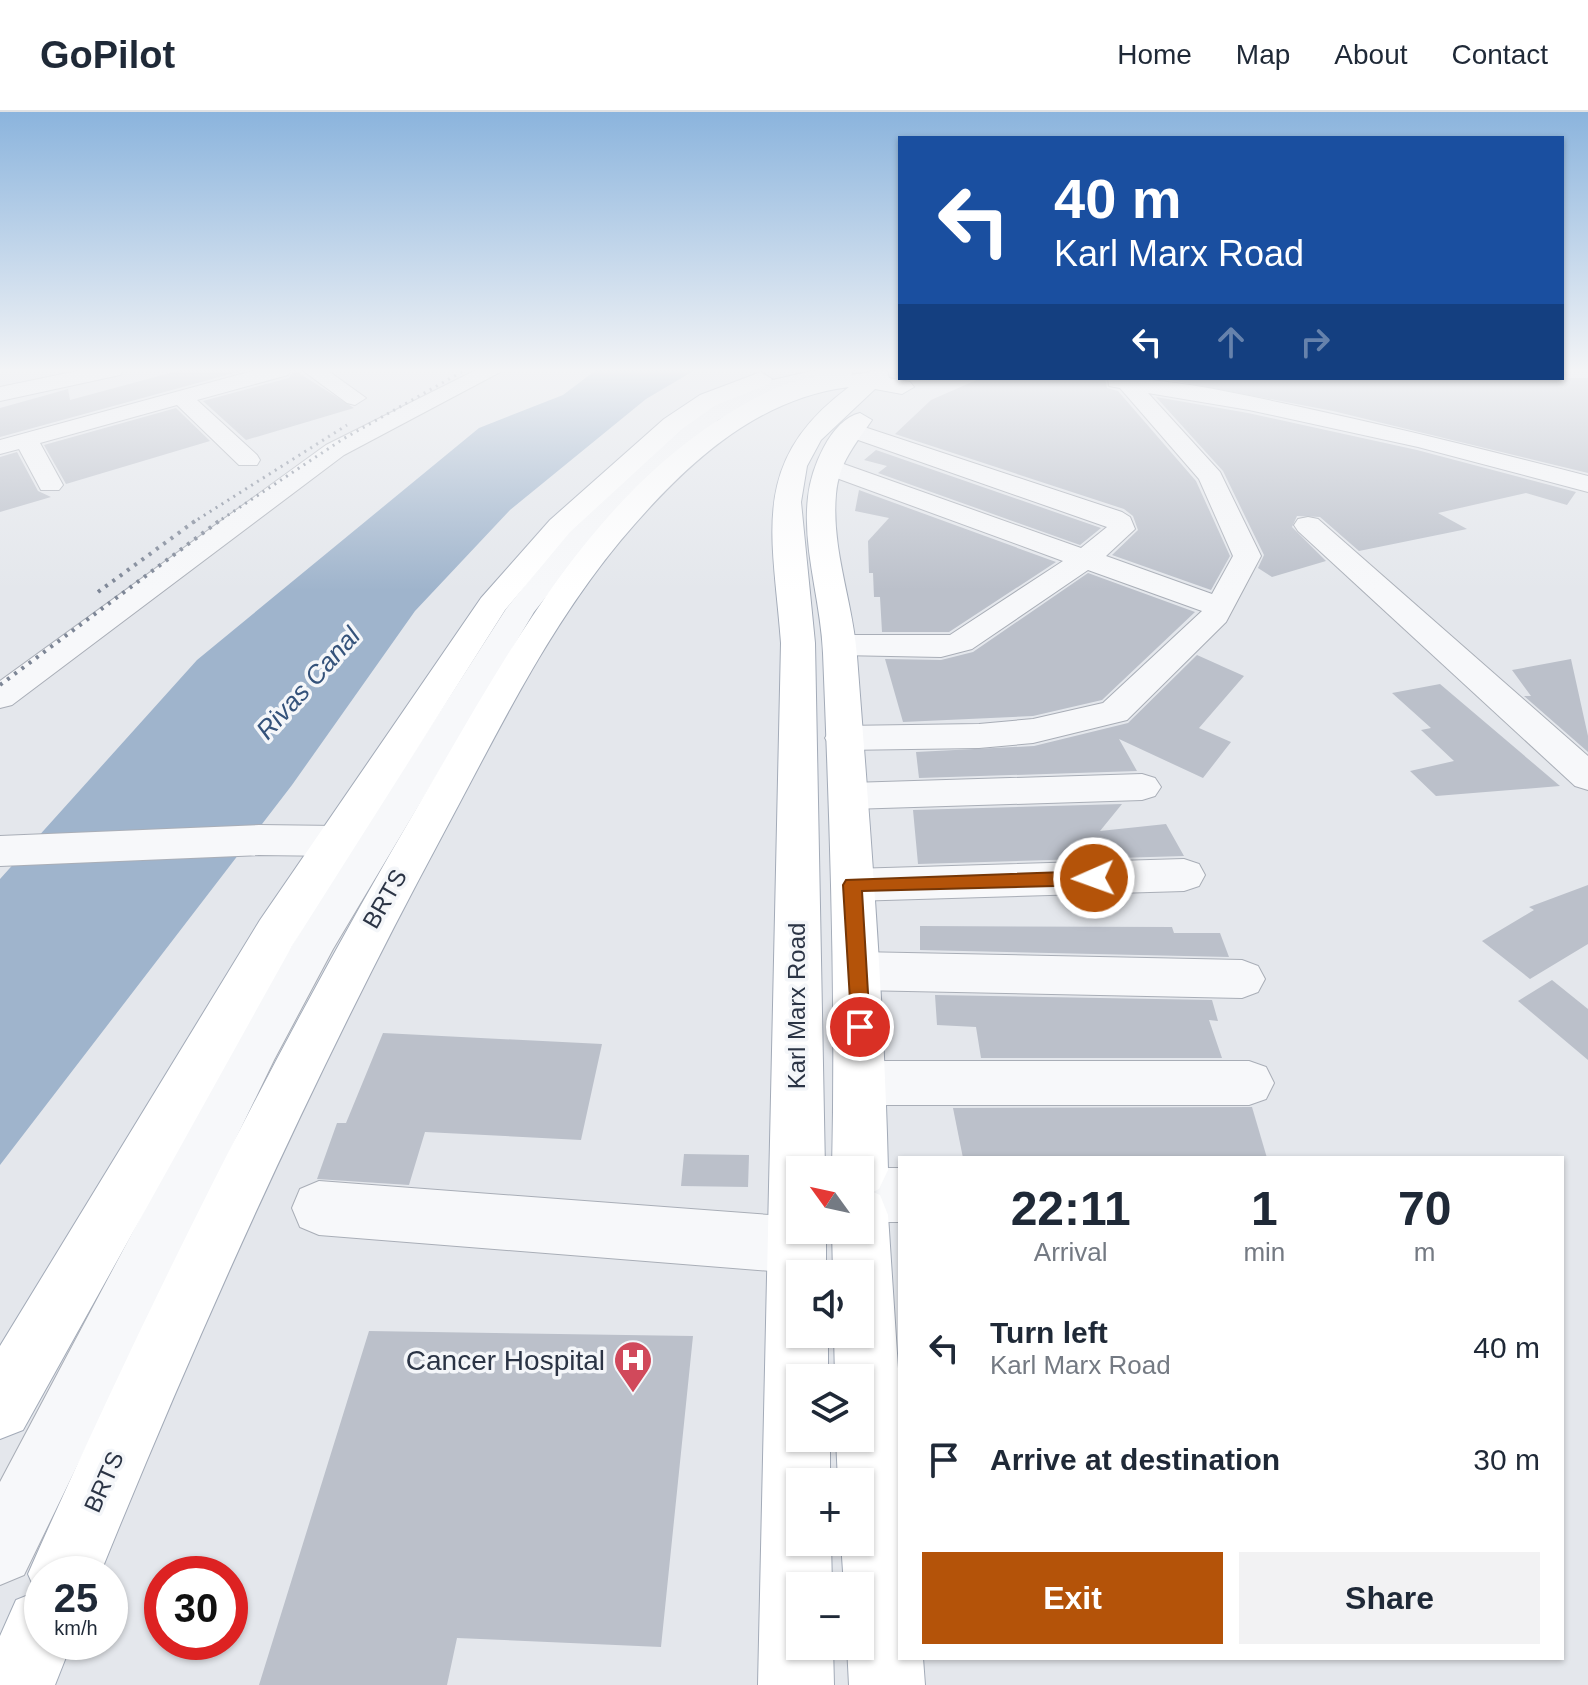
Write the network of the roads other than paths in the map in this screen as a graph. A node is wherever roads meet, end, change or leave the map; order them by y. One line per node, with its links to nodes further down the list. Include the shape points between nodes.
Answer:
1 (28, 443): 15 (street)
2 (230, 443): 12 (street)
3 (348, 443): 20 (street)
4 (653, 443): 25 (main road, via 560,526 492,605)
5 (679, 443): 41 (street, BRTS, via 584,530 521,609 318,937 257,1045)
6 (706, 443): 42 (main road, BRTS, via 610,535 551,612 361,941 163,1347)
7 (807, 443): 38 (main road, Karl Marx Road, via 789,480 787,510 798,659)
8 (839, 443): 13 (main road)
9 (891, 443): 17 (street, via 1120,523 1121,529)
10 (1177, 443): 18 (street, via 1211,477 1247,556)
11 (1432, 443): 14 (street)
12 (248, 460)
13 (829, 467): 17 (street); 19 (main road, via 821,517)
14 (1588, 484)
15 (50, 485)
16 (1308, 525): 22 (street)
17 (1085, 559): 18 (street); 19 (street, via 961,642 941,647)
18 (1220, 607): 21 (street, via 1115,712 992,735)
19 (840, 645): 21 (main road)
20 (0, 697)
21 (843, 738): 24 (main road)
22 (1588, 777)
23 (1142, 787): 24 (street)
24 (850, 796): 28 (main road)
25 (337, 841): 26 (street); 39 (main road, via 211,1041)
26 (0, 851)
27 (1184, 875): 28 (street)
28 (852, 885): 29 (main road)
29 (858, 971): 30 (street); 31 (main road)
30 (1242, 979)
31 (861, 1083): 32 (street); 33 (main road)
32 (1249, 1083)
33 (860, 1156)
34 (874, 1195): 35 (street)
35 (898, 1195)
36 (319, 1208): 38 (street)
37 (863, 1244): 40 (main road)
38 (796, 1245): 45 (main road, Karl Marx Road)
39 (0, 1407)
40 (885, 1452): 46 (main road)
41 (0, 1551)
42 (72, 1556)
43 (28, 1660): 44 (main road)
44 (17, 1685)
45 (796, 1685)
46 (887, 1685)

